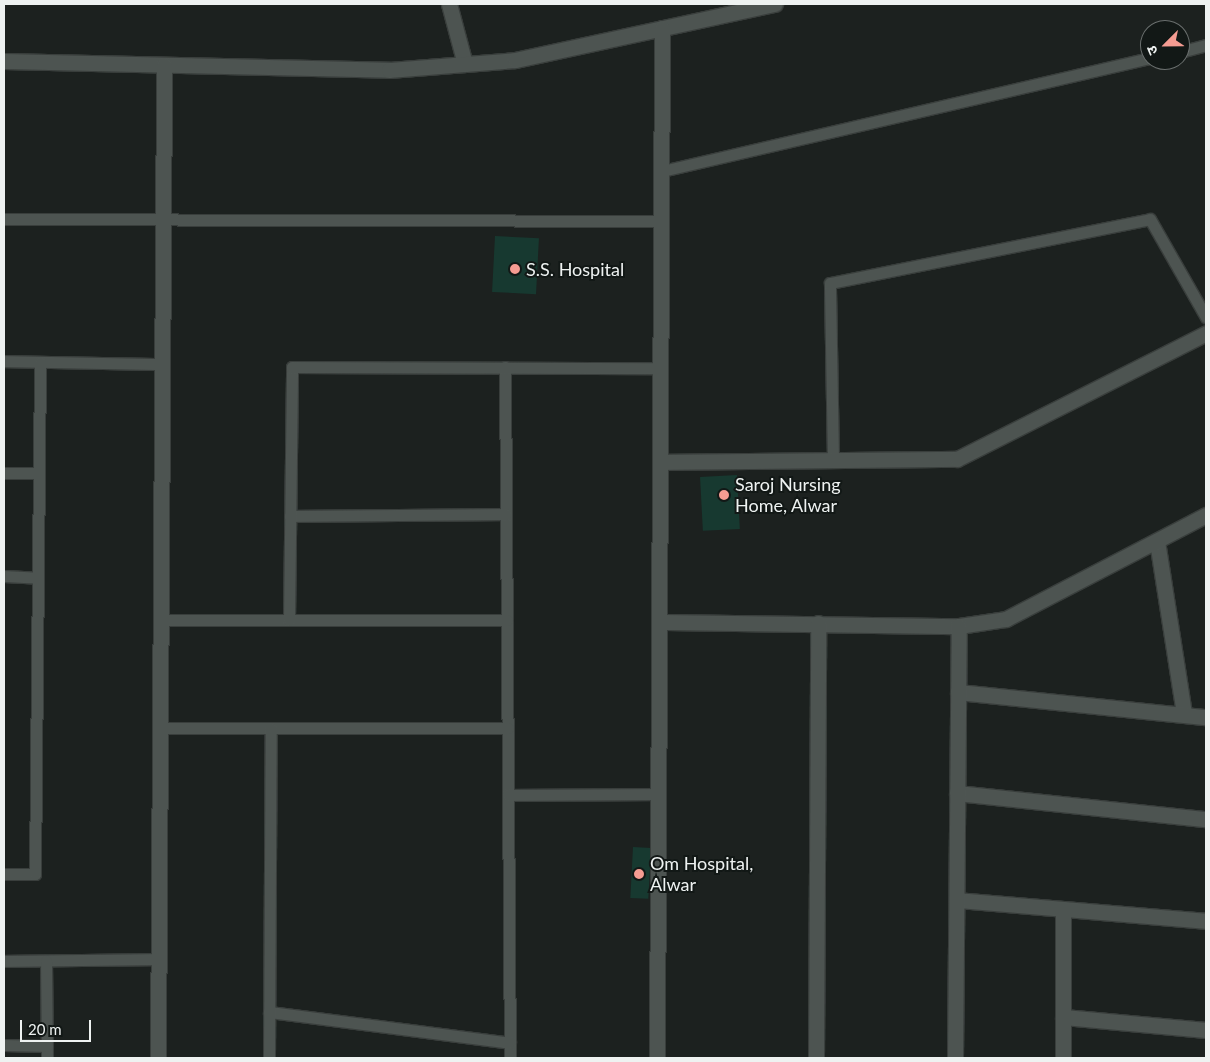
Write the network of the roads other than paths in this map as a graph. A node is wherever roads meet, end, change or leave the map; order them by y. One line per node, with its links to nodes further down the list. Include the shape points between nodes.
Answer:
1 (449, 4): 9 (street)
2 (775, 4): 3 (street)
3 (758, 6): 4 (street)
4 (662, 28): 9 (street, via 515,60); 11 (street)
5 (1206, 46): 6 (lane)
6 (1190, 50)
7 (1140, 60): 11 (lane)
8 (4, 61): 10 (street)
9 (465, 64): 10 (street, via 389,70)
10 (164, 65): 13 (street)
11 (662, 171): 14 (street)
12 (4, 219): 13 (lane)
13 (163, 220): 14 (lane); 19 (street)
14 (661, 222): 21 (street)
15 (1206, 317): 22 (lane, via 1150,219 830,283)
16 (1206, 333): 22 (street, via 957,459)
17 (4, 361): 18 (lane)
18 (40, 362): 19 (lane); 25 (lane)
19 (162, 364): 32 (street)
20 (505, 368): 21 (lane); 26 (lane); 28 (lane, via 292,367)
21 (660, 368): 23 (street)
22 (833, 460): 23 (street)
23 (660, 462): 35 (street)
24 (4, 473): 25 (lane)
25 (39, 473): 31 (lane)
26 (506, 514): 28 (lane); 34 (lane)
27 (1206, 515): 29 (street)
28 (290, 516): 33 (lane)
29 (1157, 541): 37 (street, via 1006,619); 39 (street)
30 (4, 576): 31 (lane)
31 (38, 578): 48 (lane, via 35,874)
32 (161, 620): 33 (lane); 41 (street)
33 (289, 620): 34 (lane)
34 (507, 620): 43 (lane)
35 (660, 622): 36 (street); 45 (street)
36 (818, 623): 37 (street); 66 (street)
37 (959, 626): 38 (street)
38 (958, 692): 39 (street); 44 (street)
39 (1184, 714): 40 (street)
40 (1206, 717)
41 (160, 728): 42 (lane); 52 (street)
42 (271, 728): 43 (lane); 55 (lane)
43 (508, 728): 46 (lane)
44 (958, 793): 47 (street); 49 (street)
45 (658, 794): 46 (lane); 65 (street)
46 (508, 795): 58 (lane)
47 (1206, 819)
48 (4, 874)
49 (956, 900): 50 (street); 67 (street)
50 (1063, 909): 51 (street); 56 (street)
51 (1206, 922)
52 (159, 959): 53 (lane); 62 (street)
53 (46, 960): 54 (lane); 60 (lane)
54 (4, 961)
55 (269, 1012): 58 (lane); 63 (lane)
56 (1062, 1018): 57 (street); 68 (street)
57 (1206, 1030)
58 (510, 1043): 64 (lane)
59 (4, 1045): 60 (lane)
60 (47, 1046): 61 (lane)
61 (48, 1058)
62 (158, 1058)
63 (268, 1058)
64 (510, 1058)
65 (657, 1058)
66 (816, 1058)
67 (955, 1058)
68 (1063, 1058)

